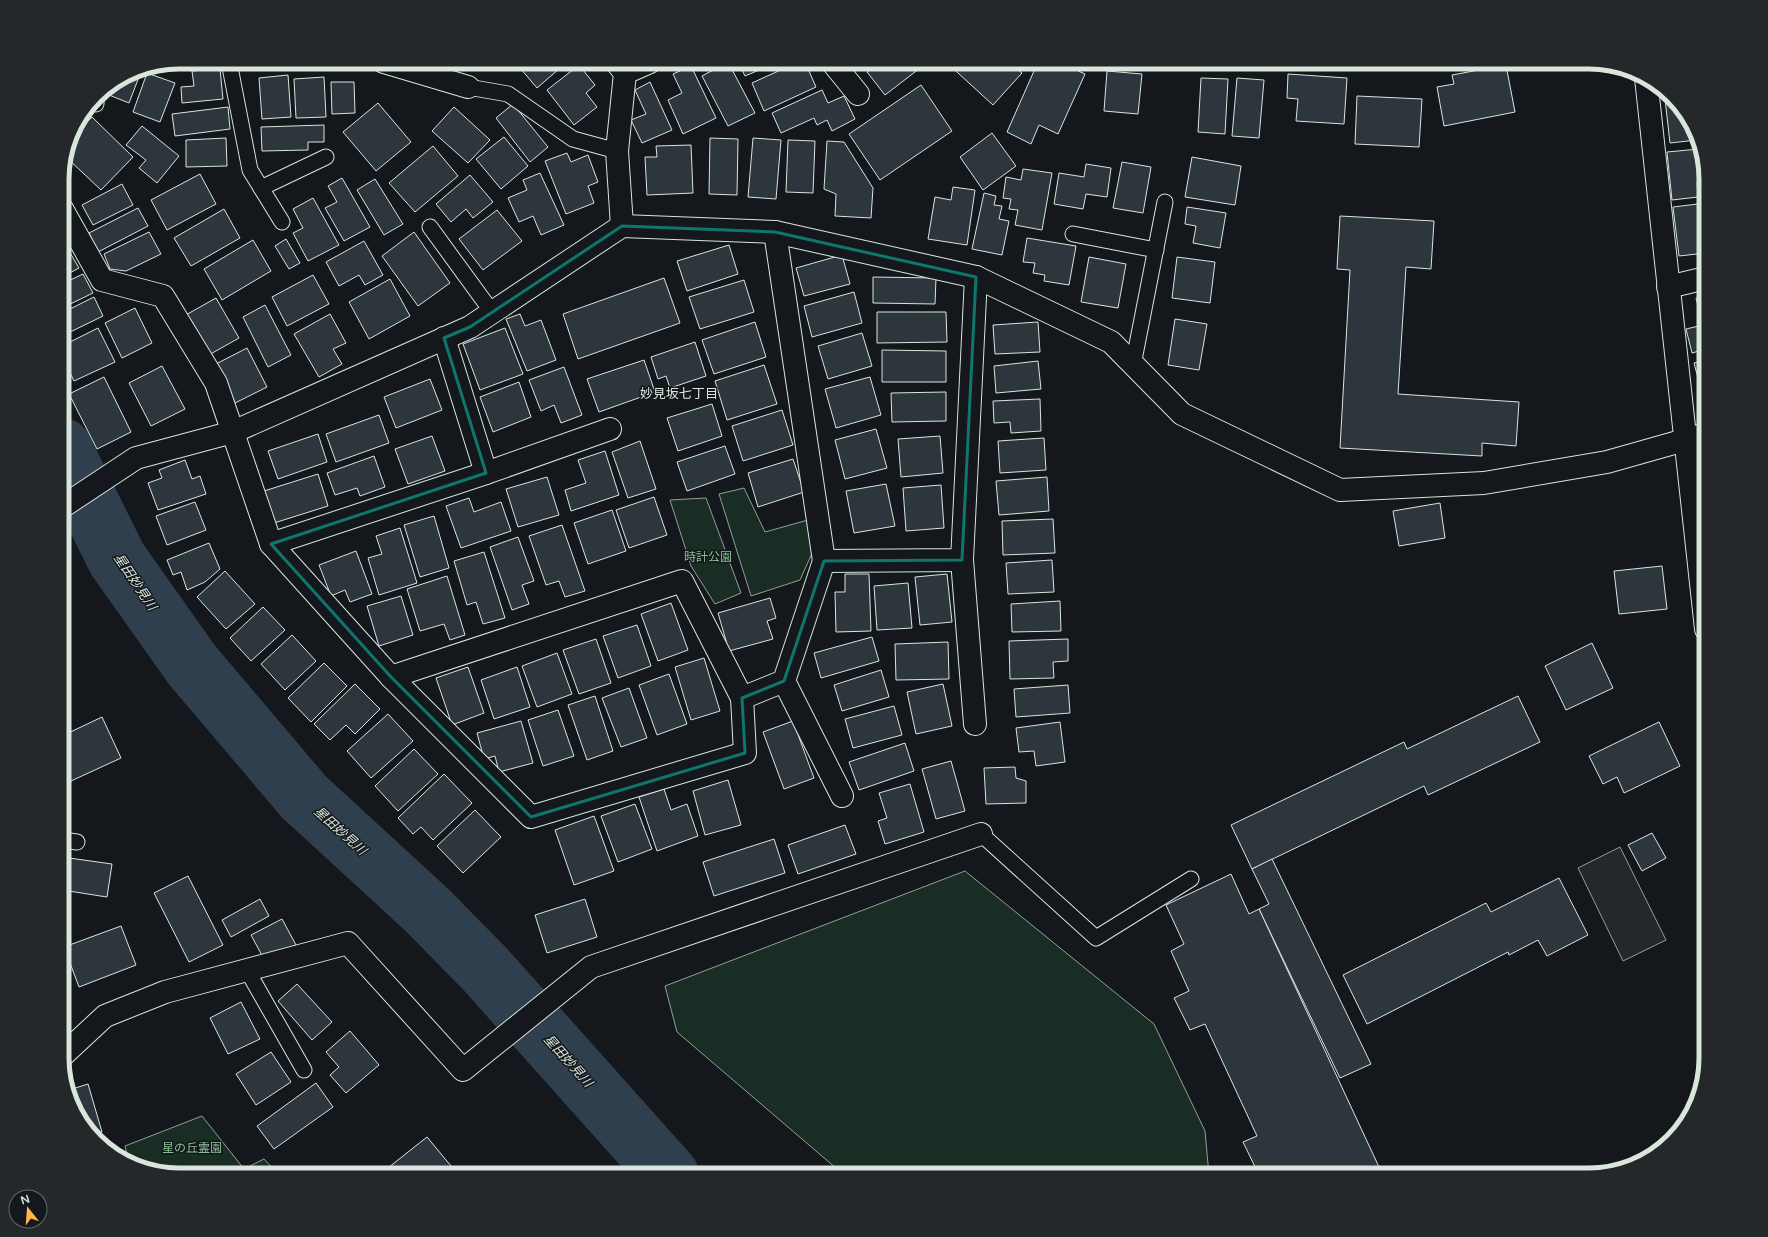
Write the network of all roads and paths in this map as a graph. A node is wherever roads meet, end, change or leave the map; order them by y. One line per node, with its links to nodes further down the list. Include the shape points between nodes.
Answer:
1 (230, 69): 10 (lane, via 250,170)
2 (408, 69): 6 (street)
3 (620, 69): 8 (street)
4 (838, 69): 7 (street)
5 (1647, 86): 21 (street)
6 (468, 87): 8 (lane, via 508,94 573,139)
7 (858, 94)
8 (617, 151): 14 (street)
9 (326, 157): 10 (lane)
10 (261, 188): 13 (lane)
11 (1165, 202): 18 (lane)
12 (69, 221): 26 (street, via 102,280 163,296 216,383)
13 (282, 222)
14 (622, 226): 16 (street); 22 (street)
15 (430, 227): 22 (lane)
16 (775, 232): 19 (street); 33 (street)
17 (1073, 234): 18 (lane)
18 (1156, 250): 24 (lane)
19 (976, 277): 24 (street, via 1111,342); 32 (street)
20 (1699, 280): 21 (street)
21 (1668, 287): 28 (street)
22 (492, 312): 23 (street, via 470,327)
23 (444, 338): 26 (street); 29 (street)
24 (1134, 365): 28 (street, via 1182,414 1340,490 1484,483 1607,462)
25 (610, 429): 29 (street)
26 (233, 432): 30 (street, via 136,458); 31 (street)
27 (1699, 436): 28 (street)
28 (1685, 439): 34 (street)
29 (486, 473): 31 (street)
30 (69, 502)
31 (271, 544): 35 (street)
32 (962, 560): 33 (street); 38 (street)
33 (824, 561): 36 (street)
34 (1699, 566)
35 (391, 677): 37 (street, via 682,581); 37 (street, via 531,817 745,753)
36 (784, 681): 37 (street); 39 (street)
37 (742, 698)
38 (975, 724)
39 (842, 796)
40 (981, 834): 41 (lane, via 1096,938); 42 (street, via 591,967 463,1070 348,943)
41 (1191, 879)
42 (248, 970): 43 (street, via 165,992 105,1016); 44 (lane)
43 (69, 1049)
44 (304, 1070)

